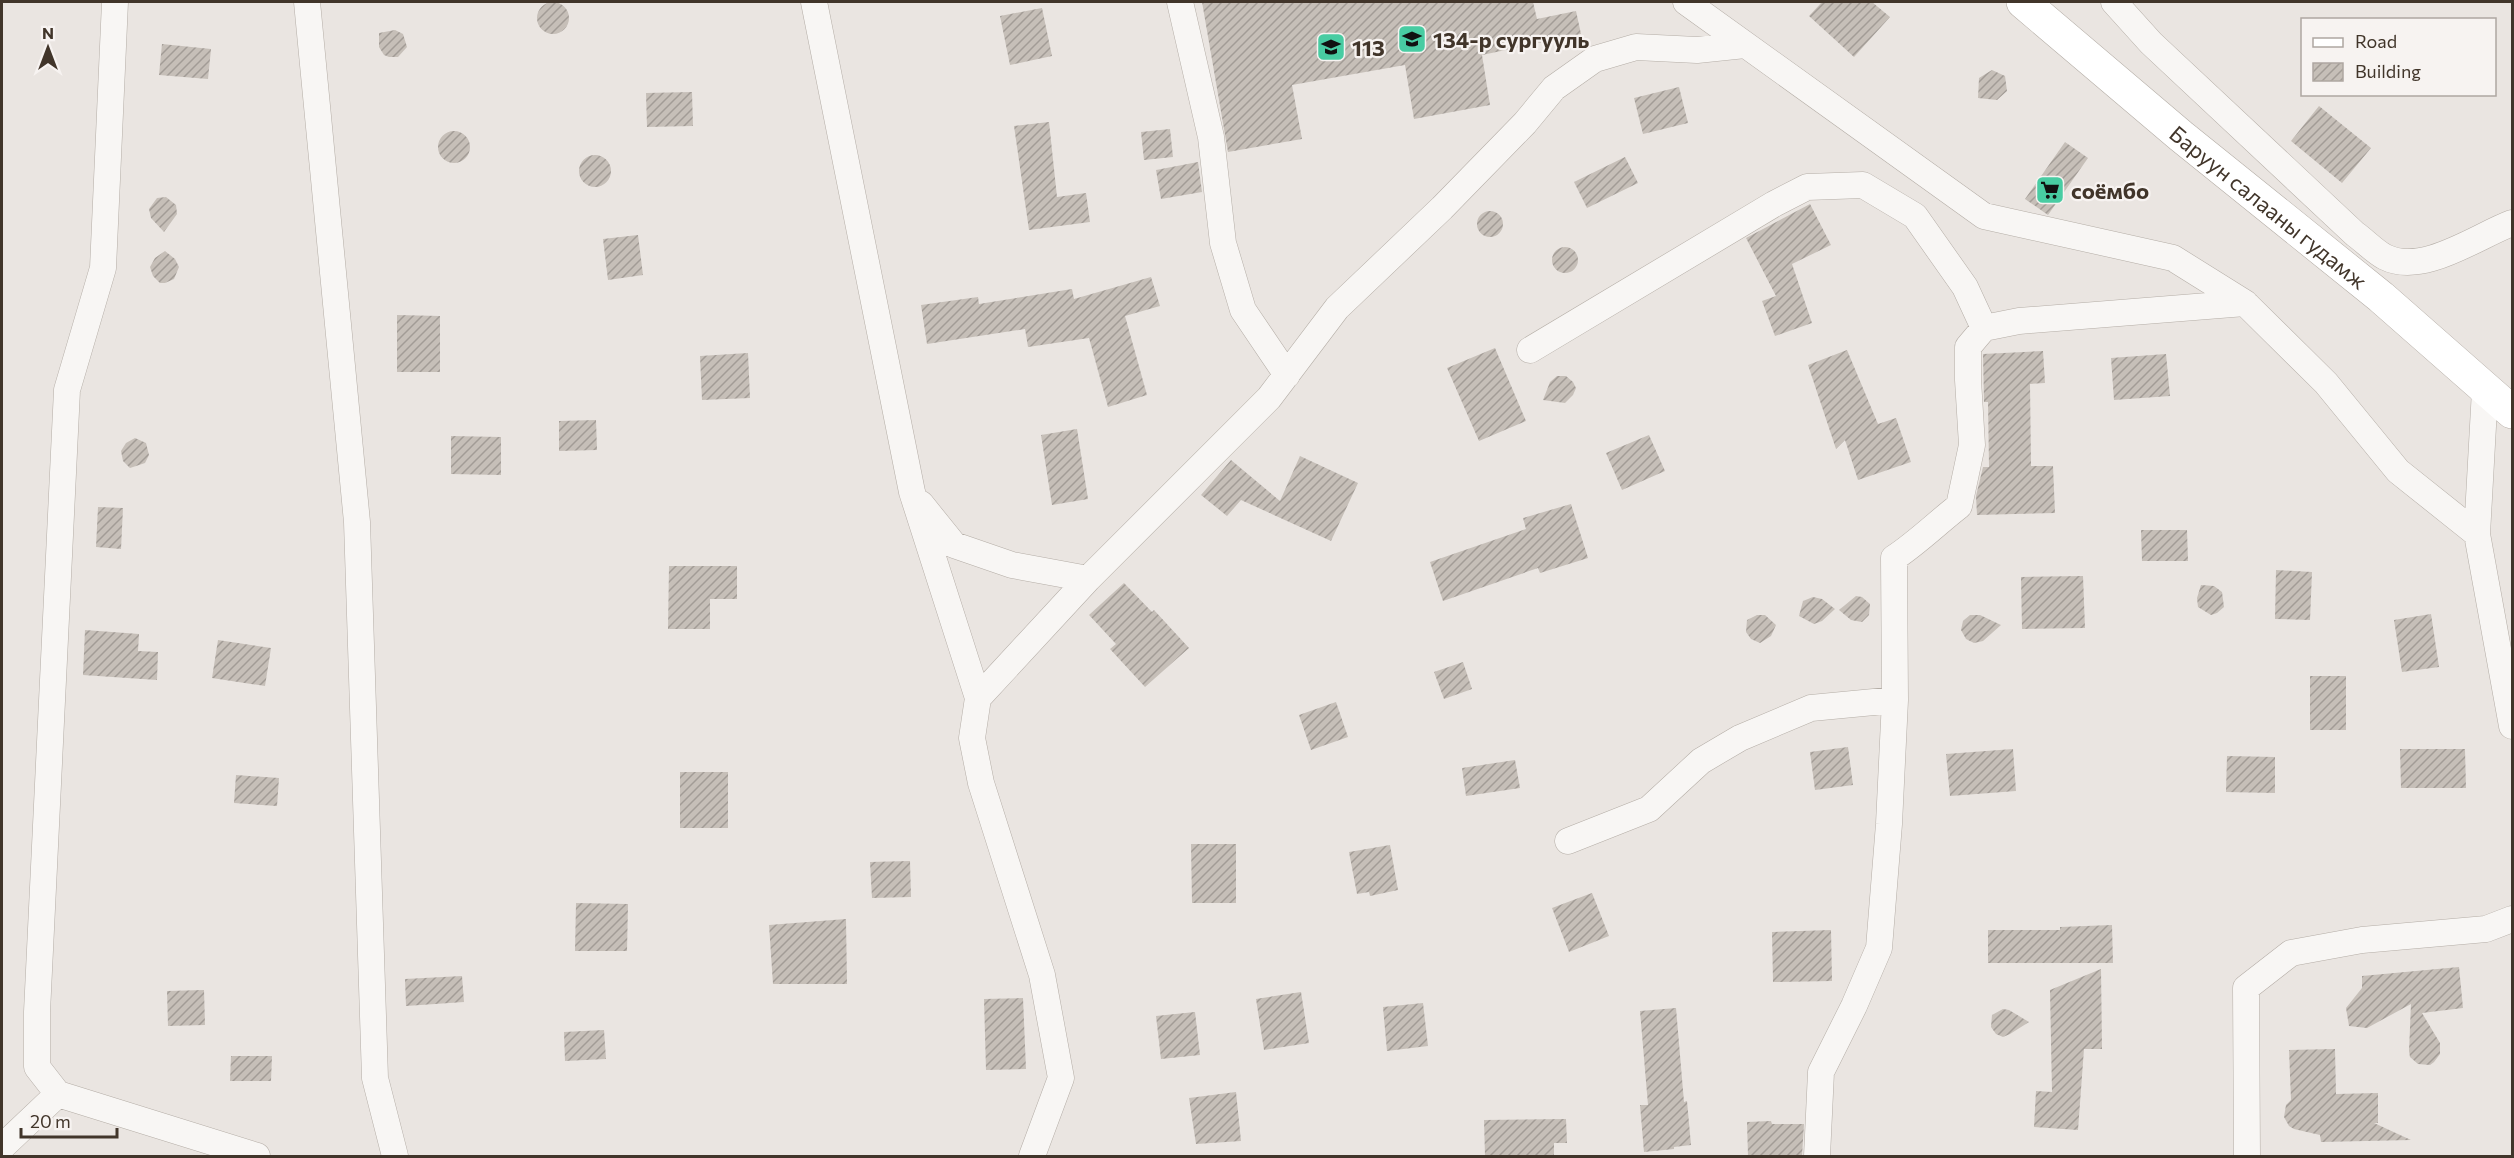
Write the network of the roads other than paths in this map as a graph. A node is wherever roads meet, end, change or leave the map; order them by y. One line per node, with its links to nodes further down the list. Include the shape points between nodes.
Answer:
1 (115, 2): 24 (street, via 103,268 67,390 37,1012 37,1067)
2 (306, 2): 27 (street, via 357,522 375,1078)
3 (814, 2): 16 (street)
4 (1180, 2): 13 (street, via 1210,137 1223,243 1243,310)
5 (1686, 2): 8 (street)
6 (2023, 2): 14 (main road, Баруун салааны гудамж, via 2381,297)
7 (2114, 2): 9 (street, via 2160,51 2355,234 2385,257 2409,263 2457,250)
8 (1745, 45): 10 (street, via 1984,216 2173,258); 13 (street, via 1697,50 1636,47 1595,59 1554,88 1442,208 1337,308)
9 (2512, 223)
10 (2245, 303): 11 (street, via 2060,316); 17 (street, via 2326,383 2398,471)
11 (1984, 328): 12 (street, via 1965,287 1915,216 1863,185 1807,187); 20 (street, via 1968,347 1972,445 1959,506 1894,558)
12 (1530, 350)
13 (1287, 375): 18 (street, via 1269,398)
14 (2485, 390): 15 (main road, Баруун салааны гудамж); 17 (street)
15 (2512, 412)
16 (912, 492): 18 (street, via 954,545 1011,565); 19 (street)
17 (2477, 534): 21 (street)
18 (1088, 579): 19 (street)
19 (978, 698): 28 (street, via 972,738 981,783 1042,975 1061,1078)
20 (1895, 700): 22 (street, via 1811,708 1750,734 1701,761 1649,808); 29 (street, via 1879,948 1821,1072)
21 (2512, 726)
22 (1568, 841)
23 (2512, 919): 30 (street, via 2486,929 2362,940 2291,953 2246,988)
24 (58, 1094): 25 (street); 26 (street)
25 (2, 1147)
26 (257, 1156)
27 (396, 1156)
28 (1032, 1156)
29 (1817, 1156)
30 (2247, 1156)

